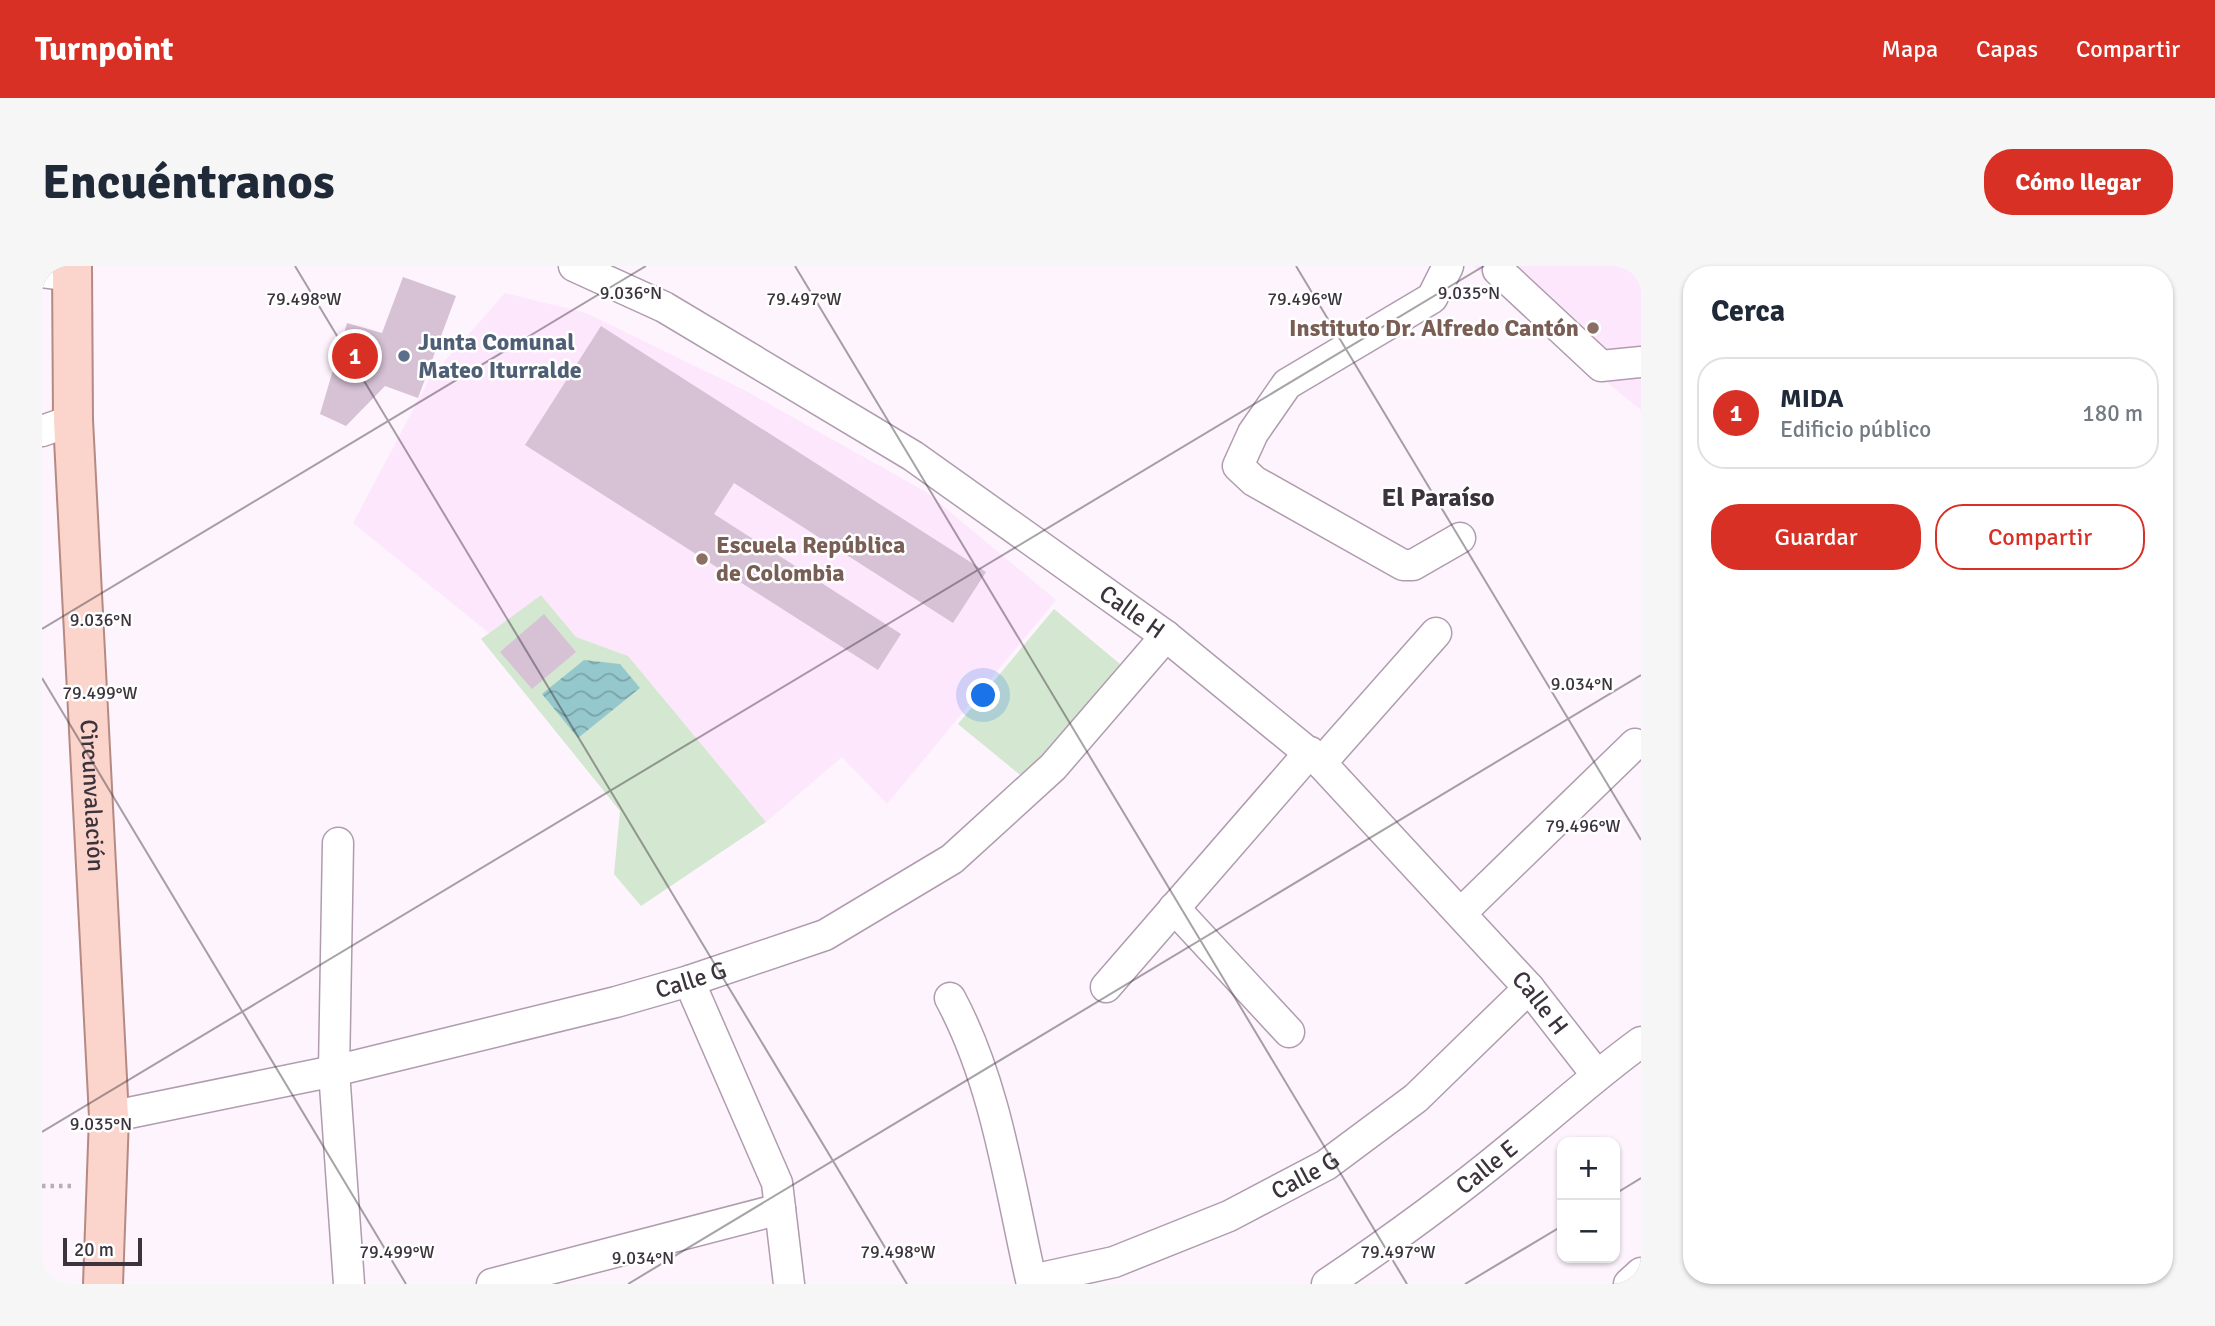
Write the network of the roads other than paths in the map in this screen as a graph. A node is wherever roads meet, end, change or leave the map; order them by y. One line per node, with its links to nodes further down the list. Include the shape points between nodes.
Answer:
1 (574, 266): 9 (street, Calle H, via 664,307 912,456)
2 (1448, 266): 7 (street, via 1432,298 1287,384 1253,433 1238,466 1254,481 1403,565 1413,565)
3 (1500, 266): 5 (street, via 1498,270 1601,366)
4 (62, 271): 6 (main road, Circunvalación)
5 (1641, 362)
6 (57, 425): 23 (main road, Circunvalación)
7 (1460, 538)
8 (1436, 633): 11 (street)
9 (1166, 636): 11 (street, Calle H); 15 (street, Calle G, via 1053,767 952,859 825,935)
10 (1635, 744): 14 (street)
11 (1315, 757): 13 (street); 14 (street, Calle H)
12 (338, 843): 21 (street)
13 (1174, 908): 16 (street); 19 (street)
14 (1461, 913): 17 (street, Calle H)
15 (689, 981): 21 (street, Calle G); 24 (street, via 777,1184)
16 (1106, 987)
17 (1529, 988): 22 (street, Calle H); 26 (street, Calle G, via 1416,1098 1326,1166 1229,1216 1140,1252)
18 (950, 998): 26 (street, via 989,1095)
19 (1289, 1032)
20 (1641, 1042): 22 (street, Calle E)
21 (334, 1071): 23 (street, Calle G); 28 (street)
22 (1596, 1074): 31 (street, Calle E, via 1510,1149)
23 (109, 1117): 27 (main road, Circunvalación)
24 (780, 1209): 29 (street); 30 (street)
25 (1641, 1273): 32 (street)
26 (1032, 1282)
27 (103, 1284)
28 (349, 1284)
29 (492, 1284)
30 (789, 1284)
31 (1327, 1284)
32 (1629, 1284)

